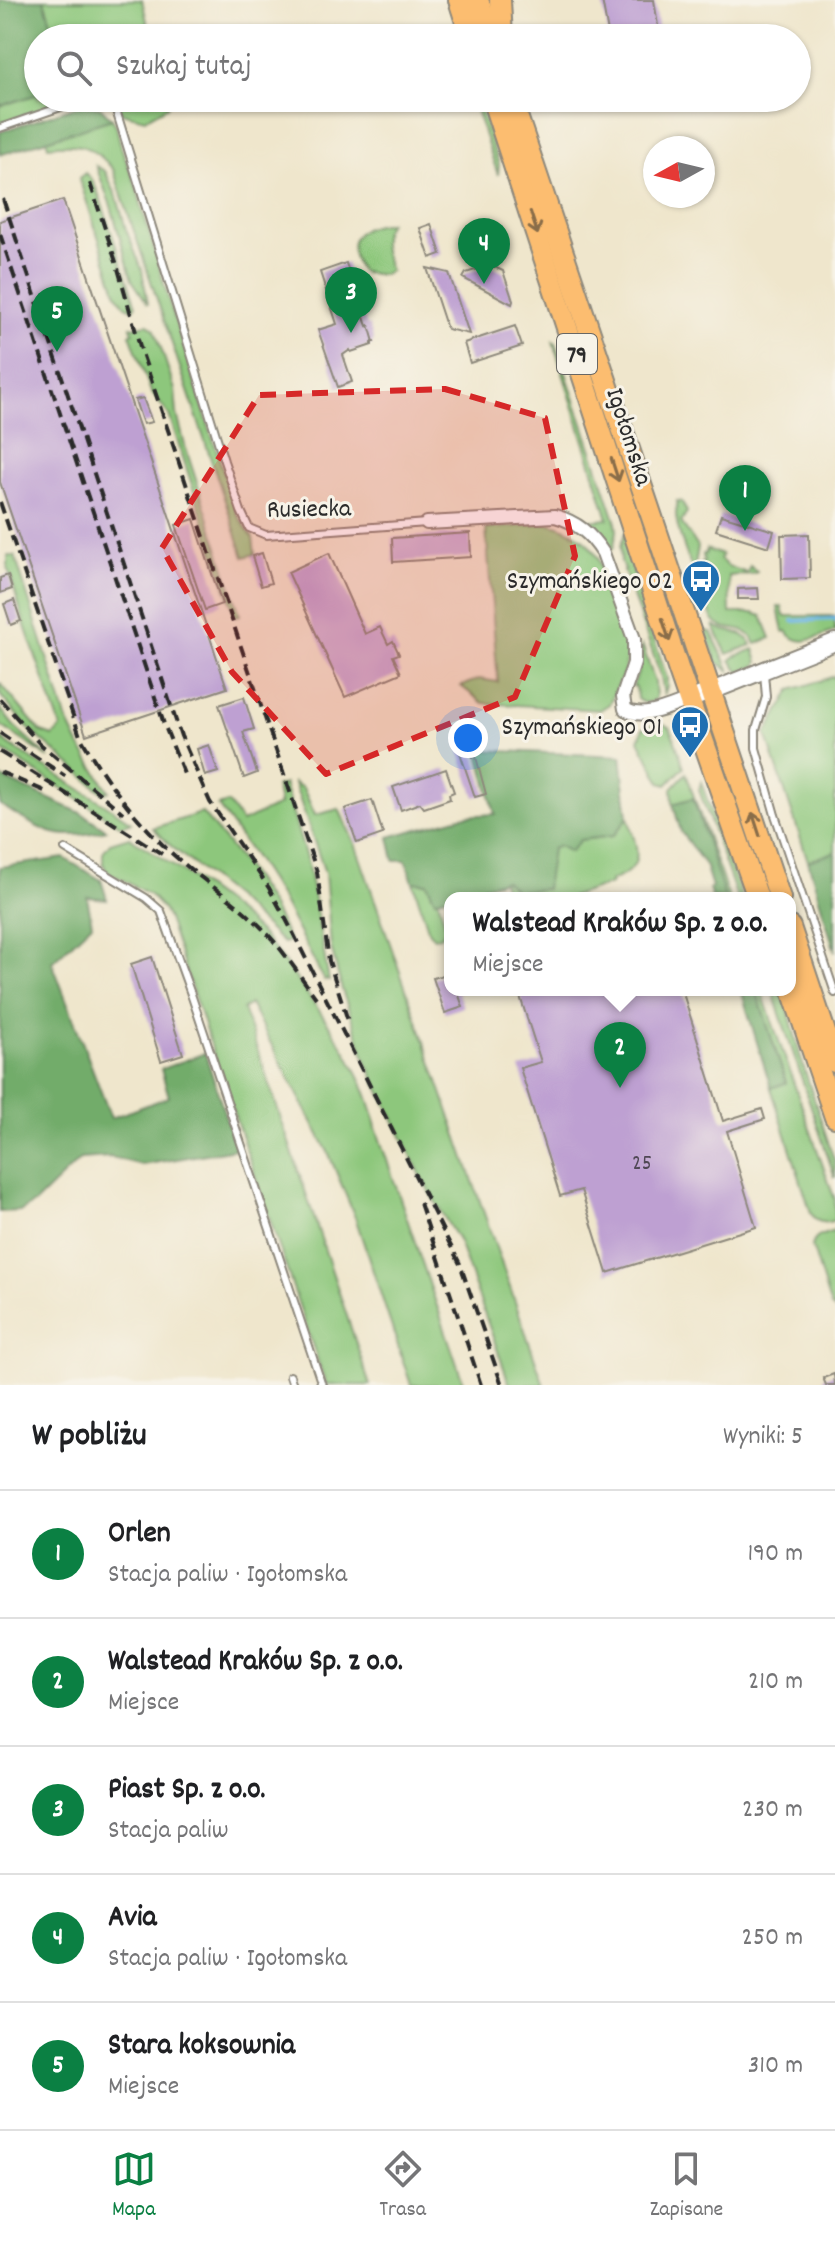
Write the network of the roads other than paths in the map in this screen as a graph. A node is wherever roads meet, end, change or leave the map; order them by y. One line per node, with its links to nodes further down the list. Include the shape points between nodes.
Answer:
1 (459, 0): 4 (main road)
2 (478, 0): 5 (main road)
3 (500, 0): 6 (main road)
4 (467, 24)
5 (486, 24)
6 (501, 24)
7 (48, 112): 11 (lane, Rusiecka)
8 (117, 112): 12 (lane, Rusiecka, via 249,528 266,535)
9 (497, 112): 16 (main road, Igołomska / 79, one-way to 16)
10 (516, 112): 15 (main road, Igołomska / 79)
11 (0, 128)
12 (427, 523): 16 (street, Rusiecka, via 567,519 589,534 603,553 634,639 634,663 622,700 625,709 646,713)
13 (835, 642): 14 (street)
14 (763, 670): 15 (street); 21 (lane, via 767,691 756,730 758,755)
15 (711, 691): 16 (street); 19 (main road, Igołomska / 79, one-way to 15)
16 (689, 700): 18 (main road, Igołomska / 79)
17 (65, 849): 27 (lane, via 161,911)
18 (756, 892)
19 (778, 892)
20 (796, 945): 23 (main road)
21 (835, 993)
22 (794, 996): 24 (main road)
23 (835, 1062)
24 (835, 1117)
25 (290, 1376): 26 (lane)
26 (293, 1385)
27 (322, 1385)

